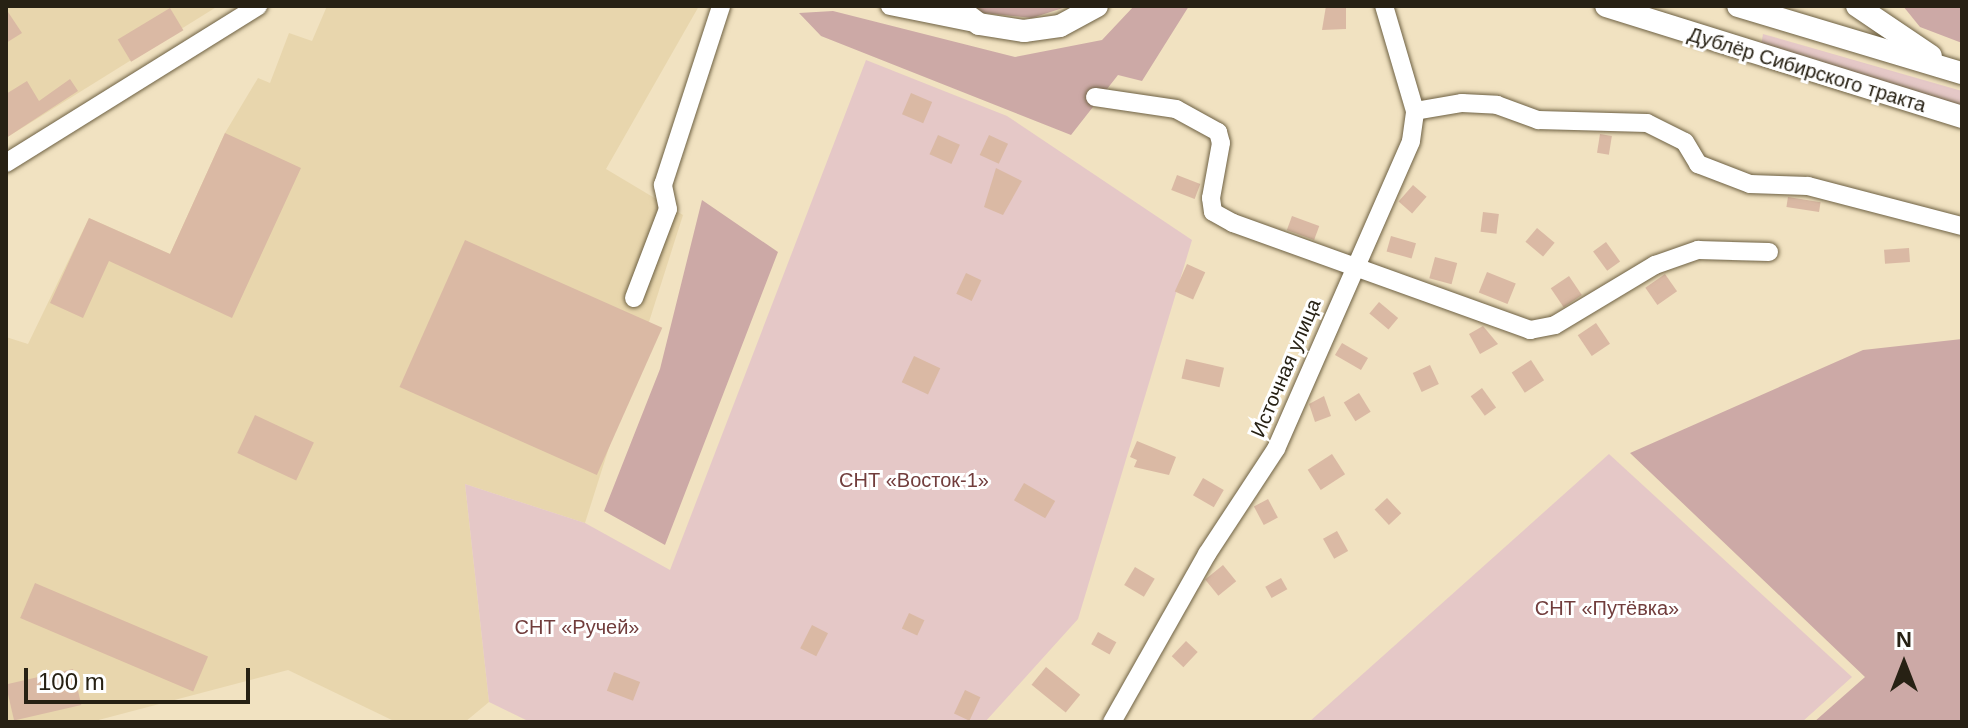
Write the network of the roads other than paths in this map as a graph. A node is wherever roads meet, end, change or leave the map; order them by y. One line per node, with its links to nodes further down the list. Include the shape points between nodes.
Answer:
1 (258, 6): 15 (street)
2 (721, 6): 19 (street, via 663,185 668,209)
3 (890, 6): 10 (street)
4 (955, 6): 10 (main road)
5 (1097, 6): 10 (main road, via 1042,30)
6 (1384, 6): 13 (street)
7 (1606, 6): 14 (main road, Дублёр Сибирского тракта)
8 (1738, 6): 11 (main road, Дублёр Сибирского тракта)
9 (1857, 6): 11 (main road)
10 (979, 24)
11 (1957, 71)
12 (1095, 97): 18 (street, via 1176,109 1218,132 1213,212)
13 (1413, 104): 16 (street, via 1497,105 1538,120 1647,123 1685,142 1698,164 1750,184 1820,188); 18 (street, Источная улица, via 1411,141)
14 (1962, 117)
15 (6, 163)
16 (1962, 226)
17 (1769, 252): 18 (street, via 1698,250 1655,265 1555,325 1530,330)
18 (1356, 264): 20 (street, Источная улица, via 1276,449 1207,554)
19 (634, 298)
20 (1112, 722)

